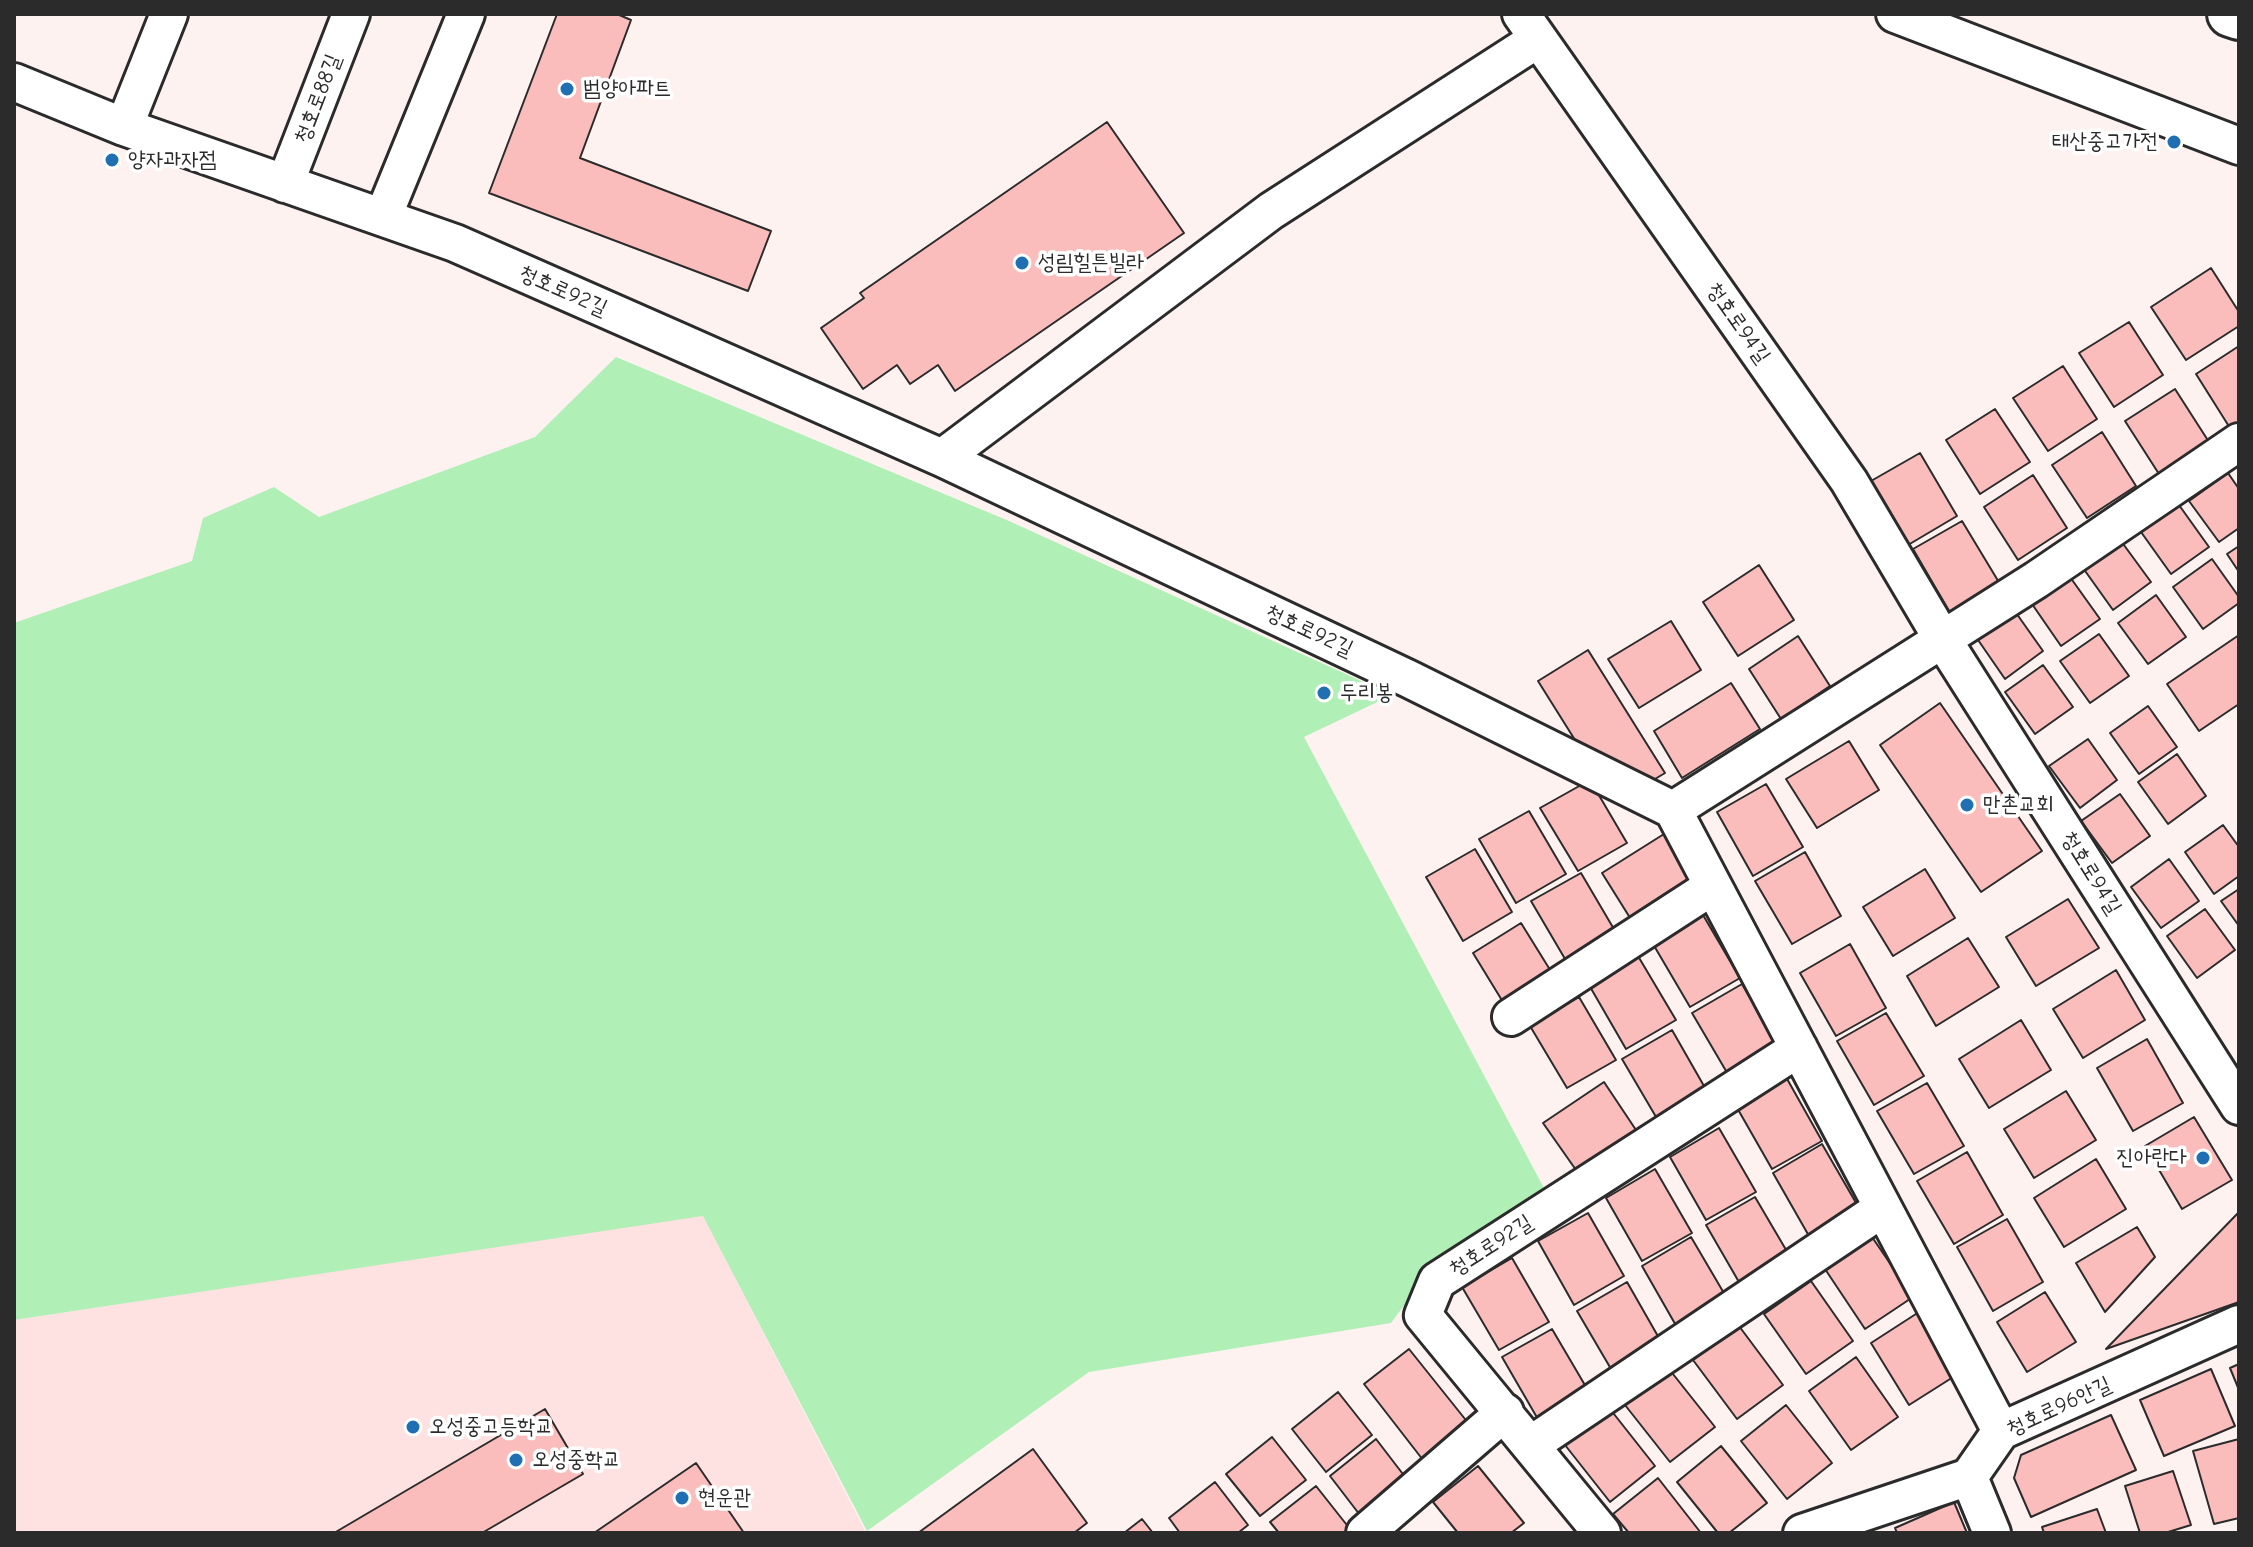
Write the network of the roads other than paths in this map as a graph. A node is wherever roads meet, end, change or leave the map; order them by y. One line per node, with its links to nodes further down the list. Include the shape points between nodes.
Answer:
1 (169, 14): 9 (street)
2 (351, 14): 11 (street, 청호로88길)
3 (466, 14): 12 (street)
4 (1895, 14): 10 (street)
5 (2230, 14): 6 (main road)
6 (2239, 17)
7 (1530, 26): 14 (street, via 1271,211); 15 (street, 청호로94길, via 1849,481)
8 (14, 82): 9 (street)
9 (124, 127): 11 (street)
10 (2239, 146)
11 (285, 184): 12 (street)
12 (383, 217): 14 (street, 청호로92길, via 455,243)
13 (2239, 442): 15 (street)
14 (942, 458): 16 (street, 청호로92길)
15 (1943, 640): 16 (street); 20 (street, 청호로94길)
16 (1673, 810): 17 (street)
17 (1713, 886): 18 (street); 19 (street)
18 (1511, 1017)
19 (1799, 1048): 21 (street); 23 (street, 청호로92길, via 1437,1281 1423,1315)
20 (2239, 1106)
21 (1883, 1208): 24 (street); 25 (street)
22 (2239, 1324): 24 (street, 청호로96안길)
23 (1505, 1412): 25 (street, 청호로92길); 27 (street)
24 (2001, 1431): 26 (street, 청호로96안길)
25 (1532, 1444): 28 (street, 청호로92길)
26 (1969, 1477): 29 (street); 30 (street)
27 (1365, 1533)
28 (1602, 1533)
29 (1802, 1533)
30 (1992, 1533)

